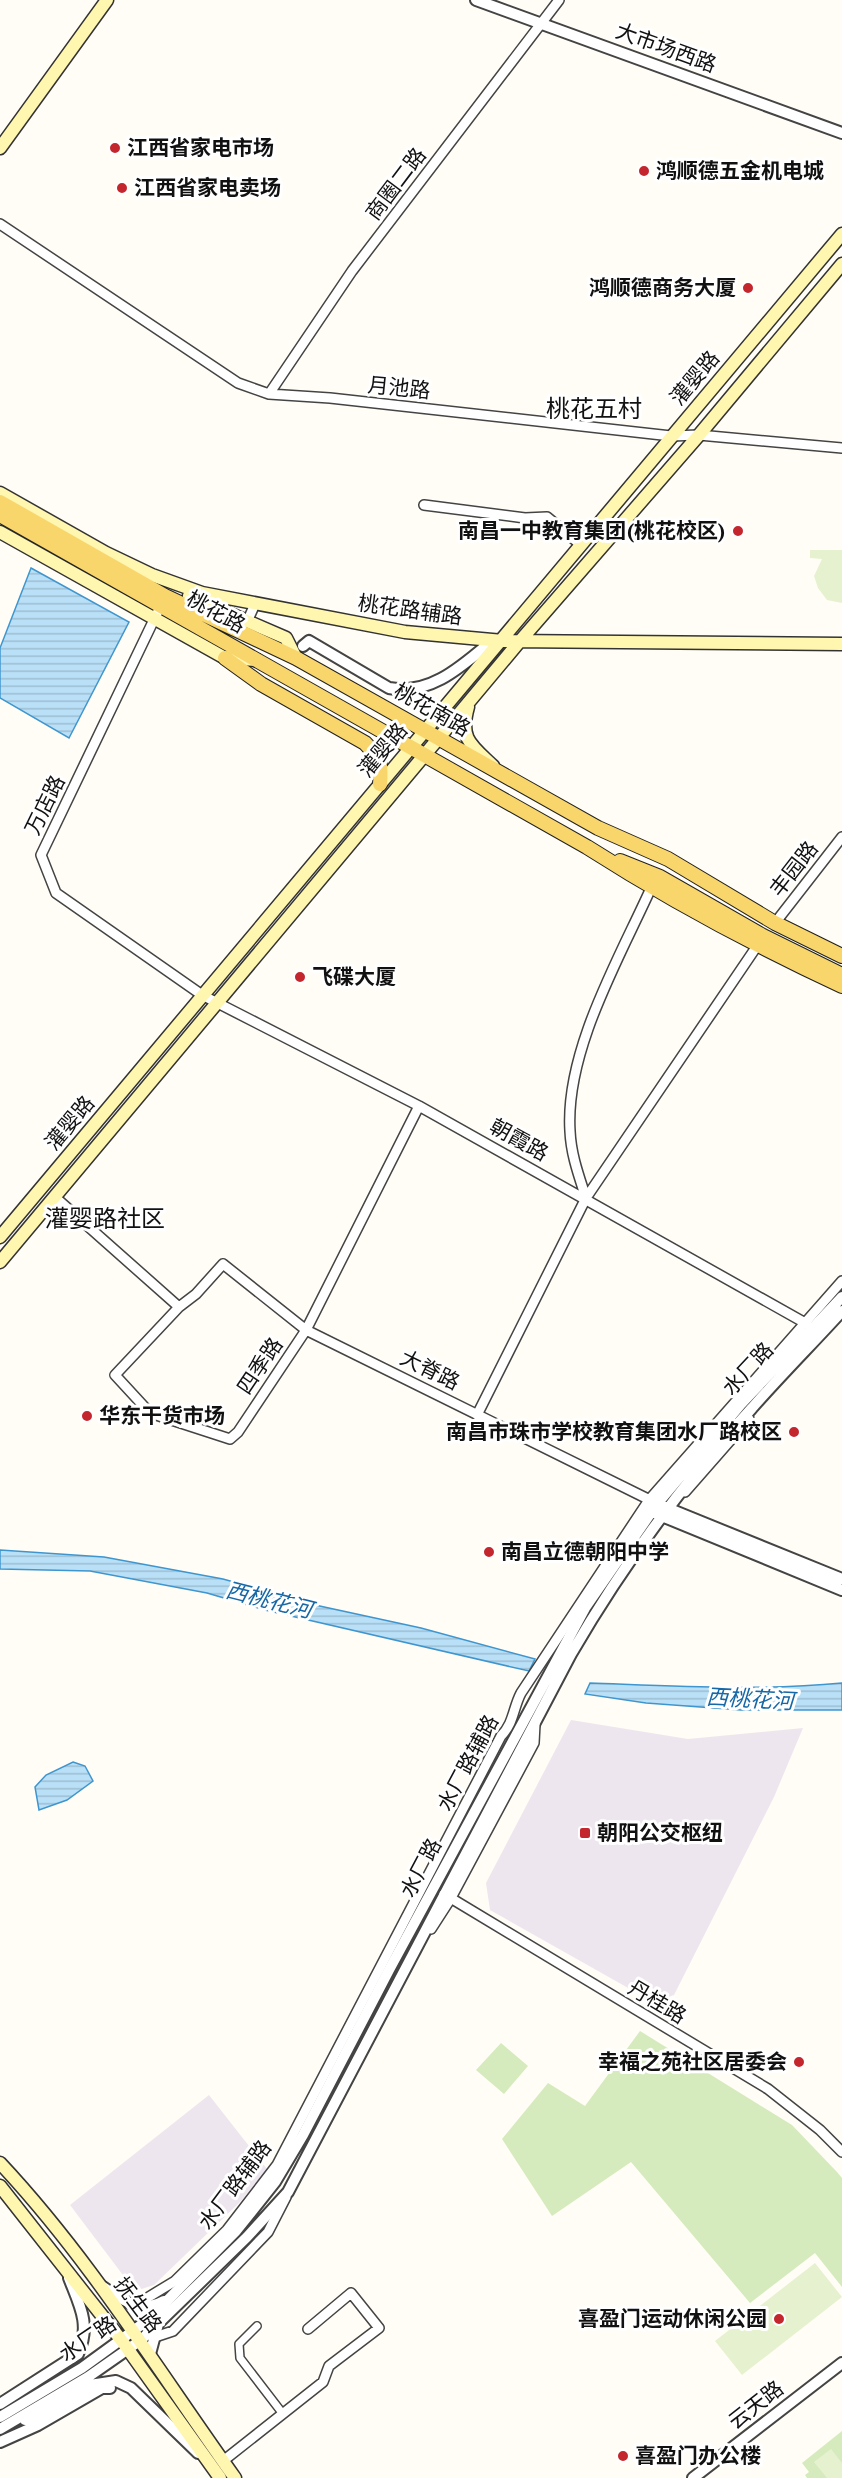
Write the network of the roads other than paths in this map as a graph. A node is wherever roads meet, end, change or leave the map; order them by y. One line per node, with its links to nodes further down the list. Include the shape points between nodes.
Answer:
1 (99, 0): 7 (main road)
2 (107, 0): 8 (main road)
3 (476, 0): 5 (street, 大市场西路)
4 (559, 0): 5 (street, 商圈二路)
5 (541, 24): 6 (street, 大市场西路); 12 (street, 商圈二路, via 352,271)
6 (842, 133)
7 (0, 138)
8 (0, 148)
9 (0, 224): 12 (street, 月池路, via 238,383)
10 (842, 234): 14 (main road, 灌婴路)
11 (842, 264): 13 (main road, 灌婴路)
12 (269, 394): 14 (street, 月池路)
13 (699, 435): 14 (street, 月池路); 15 (street, 月池路); 25 (main road, 灌婴路)
14 (671, 436): 20 (main road, 灌婴路)
15 (842, 448)
16 (0, 493): 21 (main road, 桃花路辅路, via 152,575 202,593)
17 (424, 506): 20 (street, via 547,517)
18 (3, 512): 22 (main road, 桃花路); 23 (main road); 27 (main road, 桃花南路, via 165,596)
19 (0, 532): 22 (main road)
20 (581, 545): 24 (main road, 灌婴路)
21 (255, 604): 23 (street); 24 (main road, 桃花路辅路, via 405,633)
22 (158, 612): 28 (main road); 29 (main road, 桃花路); 46 (street, 万店路, via 41,855 56,893)
23 (247, 622): 27 (main road, via 285,638)
24 (498, 640): 25 (main road, 桃花路辅路); 27 (street, via 455,672 432,683 402,690 388,688 309,641); 31 (main road, 灌婴路)
25 (520, 641): 26 (main road, 桃花路辅路); 30 (main road, 灌婴路)
26 (842, 644)
27 (300, 652): 31 (main road, 桃花南路)
28 (225, 658): 29 (main road); 36 (main road, via 261,684 365,743 382,766)
29 (259, 661): 33 (main road, 桃花路)
30 (469, 702): 32 (main road, 灌婴路); 35 (main road, via 464,732)
31 (426, 730): 32 (main road, 桃花南路); 33 (main road, 灌婴路)
32 (439, 738): 34 (main road, 灌婴路); 35 (main road, 桃花南路)
33 (412, 747): 34 (main road, 桃花南路); 36 (main road, 灌婴路)
34 (425, 754): 39 (main road, 桃花南路, via 587,847); 47 (main road, 灌婴路)
35 (502, 775): 37 (main road, 桃花南路)
36 (380, 784): 46 (main road, 灌婴路)
37 (598, 828): 39 (main road); 40 (main road, 桃花南路, via 668,859)
38 (842, 837): 40 (street, 丰园路)
39 (658, 879): 41 (main road); 43 (main road); 44 (main road); 50 (street, via 612,970 575,1075 570,1132)
40 (775, 923): 42 (main road, 桃花南路)
41 (757, 946): 45 (main road); 50 (street)
42 (842, 956)
43 (842, 969)
44 (842, 975)
45 (842, 986)
46 (202, 995): 47 (street, 朝霞路); 51 (main road, 灌婴路)
47 (217, 1003): 48 (street, 朝霞路); 49 (main road, 灌婴路)
48 (419, 1106): 50 (street, 朝霞路); 59 (street, 四季路)
49 (55, 1197): 52 (main road, 灌婴路); 55 (street)
50 (586, 1198): 58 (street, 朝霞路); 60 (street)
51 (0, 1237)
52 (0, 1262)
53 (842, 1281): 58 (street)
54 (842, 1297): 58 (street, 水厂路)
55 (179, 1307): 59 (street, 大脊路, via 223,1264); 59 (street, 四季路, via 115,1375 150,1413 230,1439)
56 (842, 1311): 58 (street, 水厂路)
57 (842, 1318): 61 (street, 水厂路辅路, via 695,1483)
58 (813, 1328): 61 (street, 水厂路, via 741,1404)
59 (306, 1330): 60 (street, 大脊路)
60 (477, 1415): 61 (street, 大脊路)
61 (657, 1508): 62 (street, 大脊路); 63 (street, 大脊路); 64 (street, 水厂路, via 534,1723); 71 (street, 水厂路, via 585,1608 275,2182 236,2231); 72 (street, 水厂路辅路, via 516,1702 509,1727 277,2165 220,2237 175,2280)
62 (842, 1579)
63 (842, 1590)
64 (448, 1896): 65 (street, 水厂路); 66 (street, 丹桂路, via 768,2090)
65 (382, 2013): 73 (street, 水厂路, via 288,2192); 77 (street, 水厂路辅路, via 268,2232 172,2331)
66 (842, 2152)
67 (0, 2163): 70 (main road, 抚生路, via 26,2190)
68 (0, 2186): 69 (main road, 抚生路)
69 (66, 2269): 78 (main road, 抚生路); 82 (street, via 86,2331 78,2354)
70 (98, 2283): 72 (street); 76 (main road, 抚生路)
71 (173, 2297): 72 (street, via 155,2306); 76 (street, 水厂路)
72 (134, 2306)
73 (158, 2324): 76 (street, 水厂路); 77 (street)
74 (257, 2326): 83 (street, via 239,2344 240,2358)
75 (308, 2329): 83 (street, via 351,2293 379,2328 329,2366 323,2382)
76 (138, 2336): 78 (street, 水厂路); 79 (main road, 抚生路)
77 (155, 2337): 79 (street)
78 (125, 2345): 84 (street, 水厂路); 85 (street, 水厂路, via 88,2377); 87 (main road, 抚生路)
79 (150, 2354): 87 (main road, 抚生路)
80 (842, 2363): 90 (street, 云天路)
81 (131, 2388): 85 (street, via 116,2382 90,2385 41,2414); 86 (street, via 102,2388); 87 (street)
82 (0, 2404)
83 (282, 2414): 87 (street)
84 (0, 2417)
85 (0, 2430)
86 (0, 2442)
87 (217, 2464): 88 (main road, 抚生路); 89 (main road, 抚生路)
88 (220, 2478)
89 (235, 2478)
90 (693, 2478)

